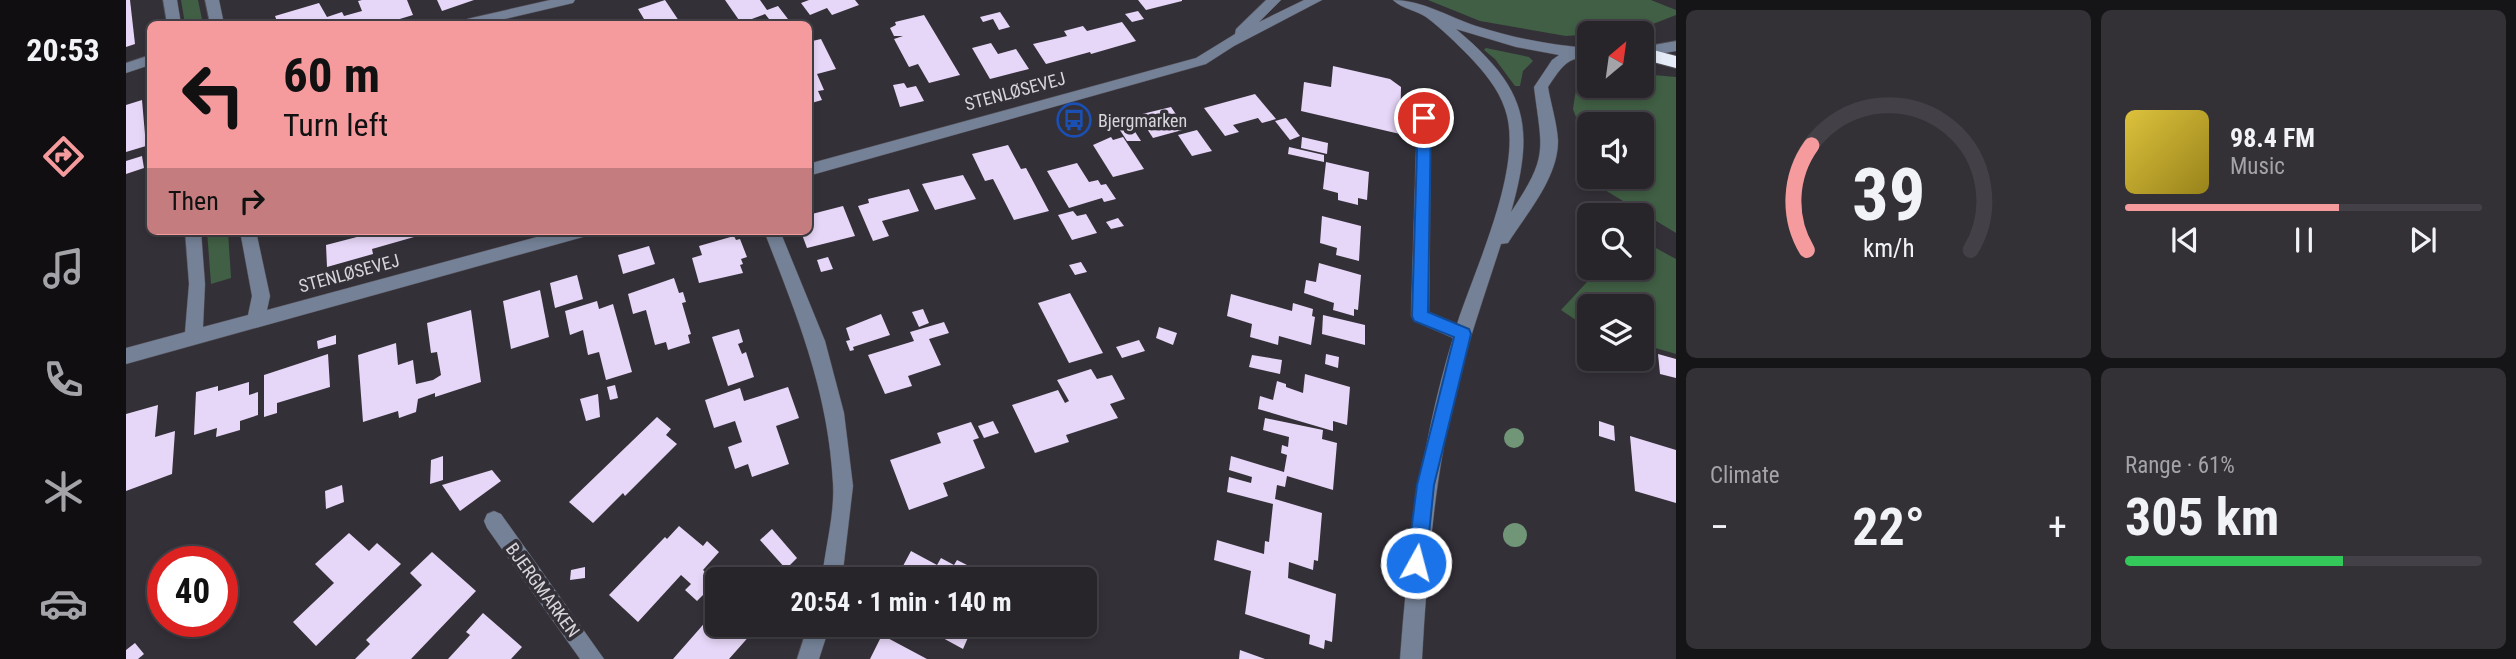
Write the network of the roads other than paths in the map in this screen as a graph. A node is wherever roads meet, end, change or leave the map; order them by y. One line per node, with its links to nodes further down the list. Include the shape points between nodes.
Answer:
1 (170, 0): 8 (street)
2 (212, 0): 9 (street)
3 (568, 0): 10 (street)
4 (1274, 0): 11 (street, STENLØSEVEJ)
5 (1315, 0): 11 (street, STENLØSEVEJ)
6 (1400, 0): 7 (street)
7 (1432, 16): 14 (street, via 1501,39); 26 (street, via 1491,72 1517,124 1515,168)
8 (174, 21)
9 (216, 21)
10 (480, 21)
11 (1229, 43): 21 (street, STENLØSEVEJ, via 1201,61)
12 (1676, 46): 13 (street)
13 (1654, 50)
14 (1577, 51)
15 (1577, 54): 26 (street, via 1557,63 1541,87 1550,142 1545,163 1535,187)
16 (1654, 56): 18 (highway)
17 (147, 61): 19 (street)
18 (1676, 62)
19 (126, 68)
20 (1424, 118): 28 (street, via 1420,316)
21 (812, 169)
22 (193, 235): 29 (street)
23 (249, 235): 27 (street, via 261,296)
24 (568, 235): 27 (street, STENLØSEVEJ)
25 (774, 235): 32 (street, via 816,341 835,414 843,486)
26 (1491, 254): 28 (street)
27 (256, 319): 29 (street, STENLØSEVEJ)
28 (1463, 334): 36 (street, via 1426,485)
29 (194, 335): 30 (street, STENLØSEVEJ)
30 (126, 356)
31 (494, 521): 34 (street, BJERGMARKEN)
32 (833, 567)
33 (815, 637): 35 (street)
34 (593, 659)
35 (808, 659)
36 (1411, 659)

